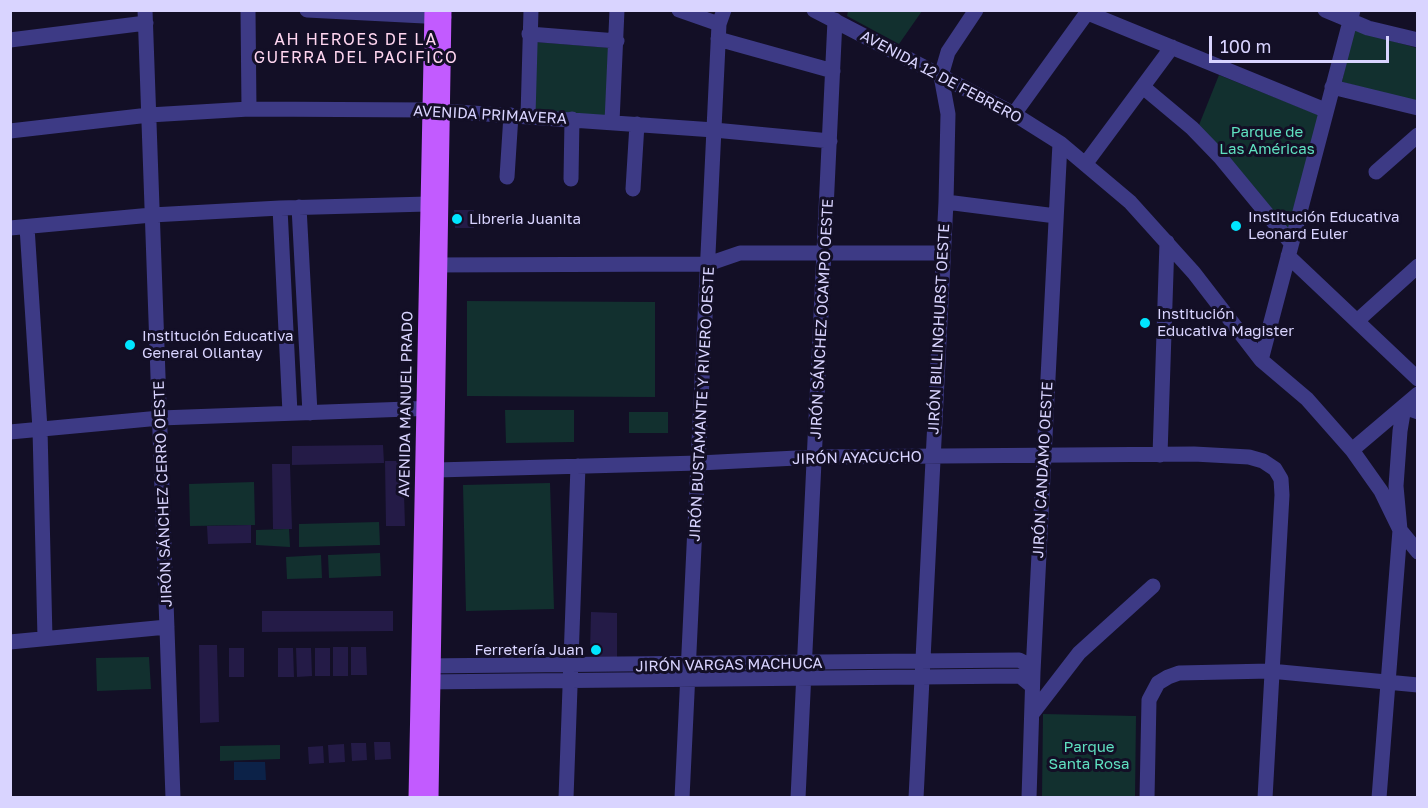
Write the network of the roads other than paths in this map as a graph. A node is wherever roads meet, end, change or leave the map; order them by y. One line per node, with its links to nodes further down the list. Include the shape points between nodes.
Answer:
1 (248, 10): 26 (street)
2 (307, 10): 9 (street)
3 (531, 10): 16 (street)
4 (617, 10): 19 (street)
5 (679, 10): 15 (street)
6 (814, 10): 14 (street, AVENIDA 12 DE FEBRERO)
7 (976, 10): 22 (street, via 948,52)
8 (1325, 10): 12 (street)
9 (349, 11): 11 (street)
10 (1088, 12): 20 (street); 29 (street)
11 (438, 14): 27 (main road, AVENIDA MANUEL PRADO)
12 (1351, 16): 18 (street); 24 (street)
13 (145, 17): 17 (street); 30 (street, JIRÓN SÁNCHEZ CERRO OESTE)
14 (835, 20): 21 (street, JIRÓN SÁNCHEZ OCAMPO OESTE); 22 (street, AVENIDA 12 DE FEBRERO)
15 (720, 24): 21 (street); 36 (street, JIRÓN BUSTAMANTE Y RIVERO OESTE)
16 (529, 33): 19 (street); 32 (street)
17 (10, 40)
18 (1418, 40)
19 (616, 41): 34 (street)
20 (1172, 47): 23 (street); 28 (street)
21 (833, 71): 39 (street, JIRÓN SÁNCHEZ OCAMPO OESTE)
22 (941, 76): 29 (street, AVENIDA 12 DE FEBRERO); 46 (street, JIRÓN BILLINGHURST OESTE, via 948,114)
23 (1143, 87): 41 (street); 55 (street, via 1220,157)
24 (1332, 87): 25 (street); 28 (street)
25 (1418, 108)
26 (249, 109): 27 (street, AVENIDA PRIMAVERA); 30 (street, AVENIDA PRIMAVERA)
27 (435, 110): 31 (street, AVENIDA PRIMAVERA); 47 (main road, AVENIDA MANUEL PRADO); 59 (main road, AVENIDA MANUEL PRADO)
28 (1325, 110): 55 (street)
29 (1014, 114): 40 (street, AVENIDA 12 DE FEBRERO)
30 (149, 115): 37 (street, AVENIDA PRIMAVERA); 50 (street, JIRÓN SÁNCHEZ CERRO OESTE)
31 (511, 115): 32 (street, AVENIDA PRIMAVERA); 43 (street)
32 (528, 116): 33 (street, AVENIDA PRIMAVERA)
33 (572, 119): 34 (street, AVENIDA PRIMAVERA); 44 (street)
34 (612, 122): 35 (street, AVENIDA PRIMAVERA)
35 (637, 124): 36 (street, AVENIDA PRIMAVERA); 45 (street)
36 (714, 130): 39 (street, AVENIDA PRIMAVERA); 58 (street, JIRÓN BUSTAMANTE Y RIVERO OESTE)
37 (10, 131)
38 (1418, 135): 42 (street)
39 (830, 141): 56 (street, JIRÓN SÁNCHEZ OCAMPO OESTE)
40 (1060, 143): 41 (street, AVENIDA 12 DE FEBRERO); 51 (street, JIRÓN CANDAMO OESTE)
41 (1086, 163): 54 (street, AVENIDA 12 DE FEBRERO)
42 (1376, 172)
43 (507, 177)
44 (571, 179)
45 (633, 189)
46 (946, 202): 51 (street); 57 (street, JIRÓN BILLINGHURST OESTE)
47 (428, 204): 48 (street); 59 (main road, AVENIDA MANUEL PRADO)
48 (299, 207): 49 (street); 68 (street)
49 (280, 208): 50 (street); 67 (street)
50 (152, 215): 52 (street); 69 (street, JIRÓN SÁNCHEZ CERRO OESTE)
51 (1056, 216): 74 (street, JIRÓN CANDAMO OESTE)
52 (27, 227): 53 (street); 70 (street)
53 (10, 228)
54 (1167, 242): 62 (street, AVENIDA 12 DE FEBRERO); 73 (street)
55 (1289, 249): 61 (street); 62 (street)
56 (825, 252): 57 (street); 58 (street, via 740,253); 75 (street, JIRÓN SÁNCHEZ OCAMPO OESTE)
57 (942, 253): 76 (street, JIRÓN BILLINGHURST OESTE)
58 (708, 264): 59 (street); 77 (street, JIRÓN BUSTAMANTE Y RIVERO OESTE)
59 (433, 265): 65 (main road, AVENIDA MANUEL PRADO)
60 (1418, 266): 61 (street)
61 (1357, 321): 63 (street)
62 (1261, 360): 72 (street, AVENIDA 12 DE FEBRERO, via 1307,399)
63 (1418, 379)
64 (1418, 394): 66 (street)
65 (430, 408): 68 (street); 79 (main road, AVENIDA MANUEL PRADO); 87 (main road, AVENIDA MANUEL PRADO)
66 (1411, 410): 72 (street); 80 (street, via 1396,486)
67 (290, 413): 68 (street); 69 (street)
68 (310, 413)
69 (160, 418): 70 (street); 83 (street, JIRÓN SÁNCHEZ CERRO OESTE)
70 (40, 429): 71 (street); 84 (street)
71 (10, 432)
72 (1352, 450): 80 (street, AVENIDA 12 DE FEBRERO, via 1381,491)
73 (1160, 455): 74 (street, JIRÓN AYACUCHO); 88 (street, JIRÓN AYACUCHO, via 1249,457 1275,469 1281,479)
74 (1044, 456): 76 (street, JIRÓN AYACUCHO); 93 (street, JIRÓN CANDAMO OESTE)
75 (816, 457): 76 (street, JIRÓN AYACUCHO); 77 (street, JIRÓN AYACUCHO); 89 (street, JIRÓN SÁNCHEZ OCAMPO OESTE)
76 (933, 457): 86 (street, JIRÓN BILLINGHURST OESTE)
77 (699, 463): 78 (street, JIRÓN AYACUCHO); 90 (street, JIRÓN BUSTAMANTE Y RIVERO OESTE)
78 (578, 466): 79 (street, JIRÓN AYACUCHO); 91 (street)
79 (436, 470): 87 (main road, AVENIDA MANUEL PRADO)
80 (1400, 530): 81 (street, AVENIDA 12 DE FEBRERO); 95 (street)
81 (1418, 552)
82 (1153, 586): 97 (street, via 1079,654)
83 (167, 627): 84 (street); 98 (street, JIRÓN SÁNCHEZ CERRO OESTE)
84 (45, 638): 85 (street)
85 (10, 642)
86 (924, 662): 89 (street, JIRÓN VARGAS MACHUCA); 92 (street, JIRÓN BILLINGHURST OESTE); 93 (street, JIRÓN VARGAS MACHUCA, via 1019,660 1029,665)
87 (426, 666): 91 (street, JIRÓN VARGAS MACHUCA); 94 (main road, AVENIDA MANUEL PRADO)
88 (1270, 671): 95 (street); 106 (street, via 1179,672 1158,683 1149,700); 107 (street)
89 (805, 672): 90 (street, JIRÓN VARGAS MACHUCA); 92 (street, JIRÓN VARGAS MACHUCA); 103 (street, JIRÓN SÁNCHEZ OCAMPO OESTE)
90 (689, 673): 91 (street, JIRÓN VARGAS MACHUCA); 102 (street, JIRÓN BUSTAMANTE Y RIVERO OESTE)
91 (571, 674): 94 (street, JIRÓN VARGAS MACHUCA); 101 (street)
92 (922, 678): 93 (street, JIRÓN VARGAS MACHUCA); 104 (street, JIRÓN BILLINGHURST OESTE)
93 (1032, 679): 97 (street, JIRÓN CANDAMO OESTE)
94 (426, 682): 99 (main road, AVENIDA MANUEL PRADO); 100 (main road, AVENIDA MANUEL PRADO)
95 (1388, 682): 96 (street); 108 (street)
96 (1418, 686)
97 (1032, 714): 105 (street, JIRÓN CANDAMO OESTE)
98 (174, 798)
99 (416, 798)
100 (431, 798)
101 (566, 798)
102 (682, 798)
103 (798, 798)
104 (916, 798)
105 (1029, 798)
106 (1147, 798)
107 (1264, 798)
108 (1379, 798)

